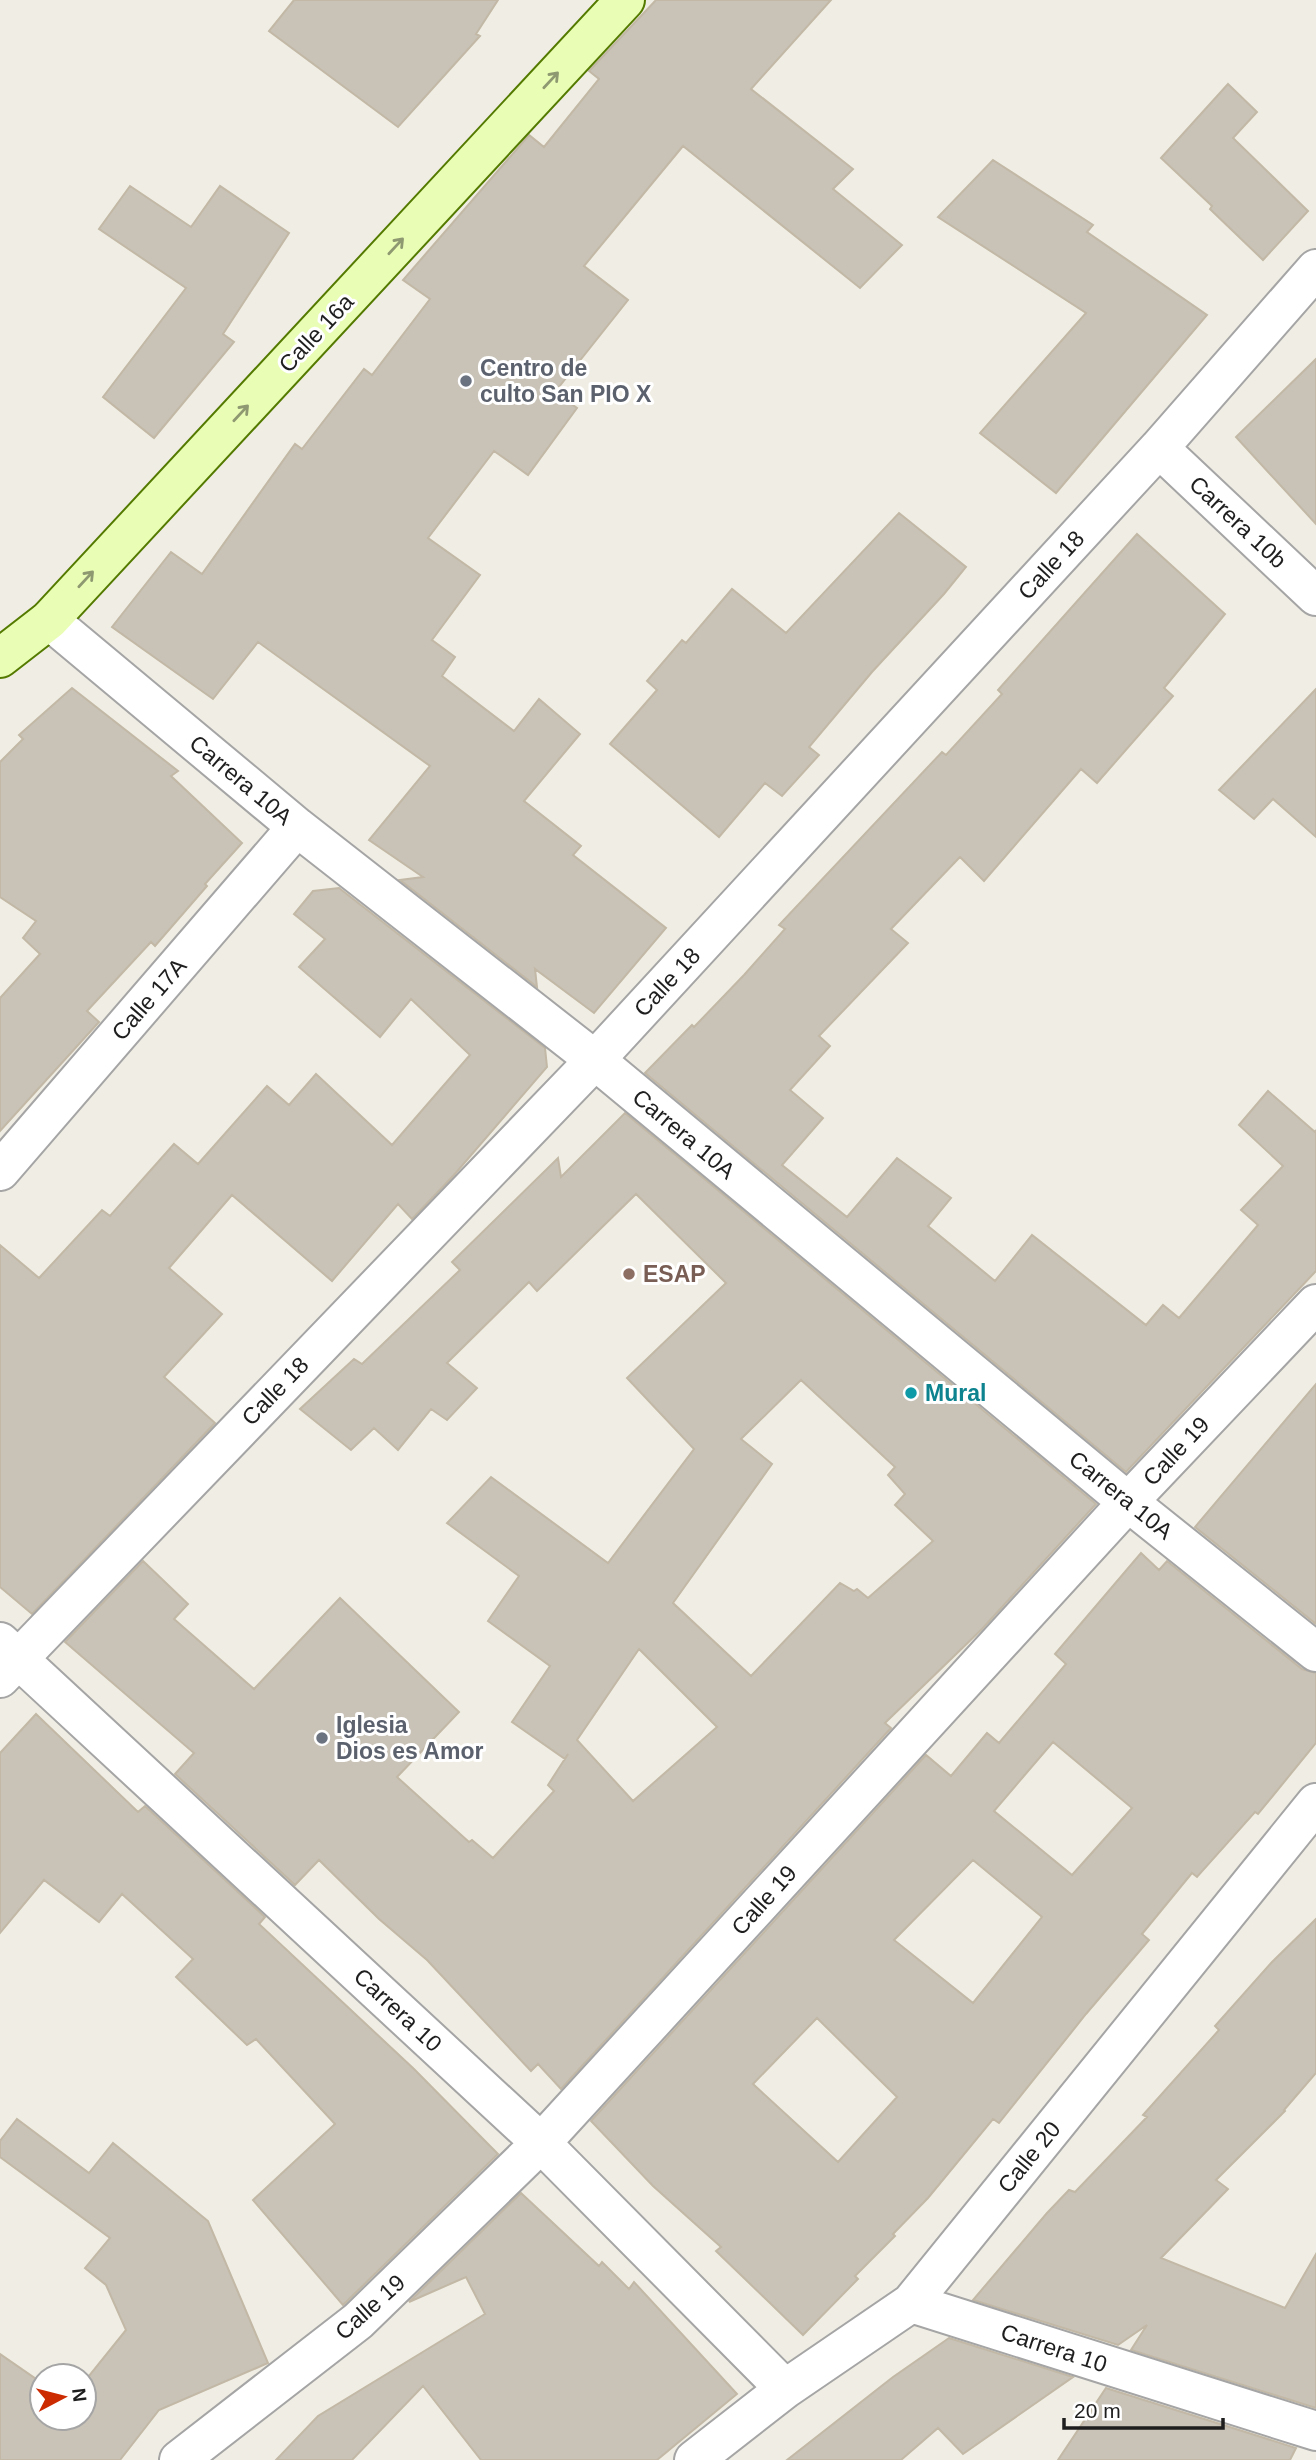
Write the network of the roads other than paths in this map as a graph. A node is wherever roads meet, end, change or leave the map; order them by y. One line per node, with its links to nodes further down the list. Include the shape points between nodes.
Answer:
1 (625, 0): 5 (main road, Calle 16a, one-way to 1)
2 (1316, 269): 3 (street, Calle 18)
3 (1159, 448): 4 (street, Carrera 10b); 8 (street, Calle 18)
4 (1316, 596)
5 (48, 620): 6 (main road, Calle 16a); 7 (street, Carrera 10A)
6 (0, 658)
7 (297, 827): 8 (street, Carrera 10A); 9 (street, Calle 17A)
8 (595, 1060): 11 (street, Carrera 10A); 13 (street, Calle 18)
9 (0, 1171)
10 (1316, 1304): 11 (street, Calle 19)
11 (1128, 1502): 12 (street, Carrera 10A); 15 (street, Calle 19)
12 (1316, 1652)
13 (6, 1659): 15 (street, Carrera 10)
14 (1316, 1803): 16 (street, Calle 20)
15 (541, 2143): 17 (street, Carrera 10); 19 (street, Calle 19, via 358,2321)
16 (911, 2303): 17 (street, Calle 20); 18 (street, Carrera 10)
17 (785, 2389): 20 (street, Calle 20)
18 (1316, 2431)
19 (179, 2460)
20 (694, 2460)

